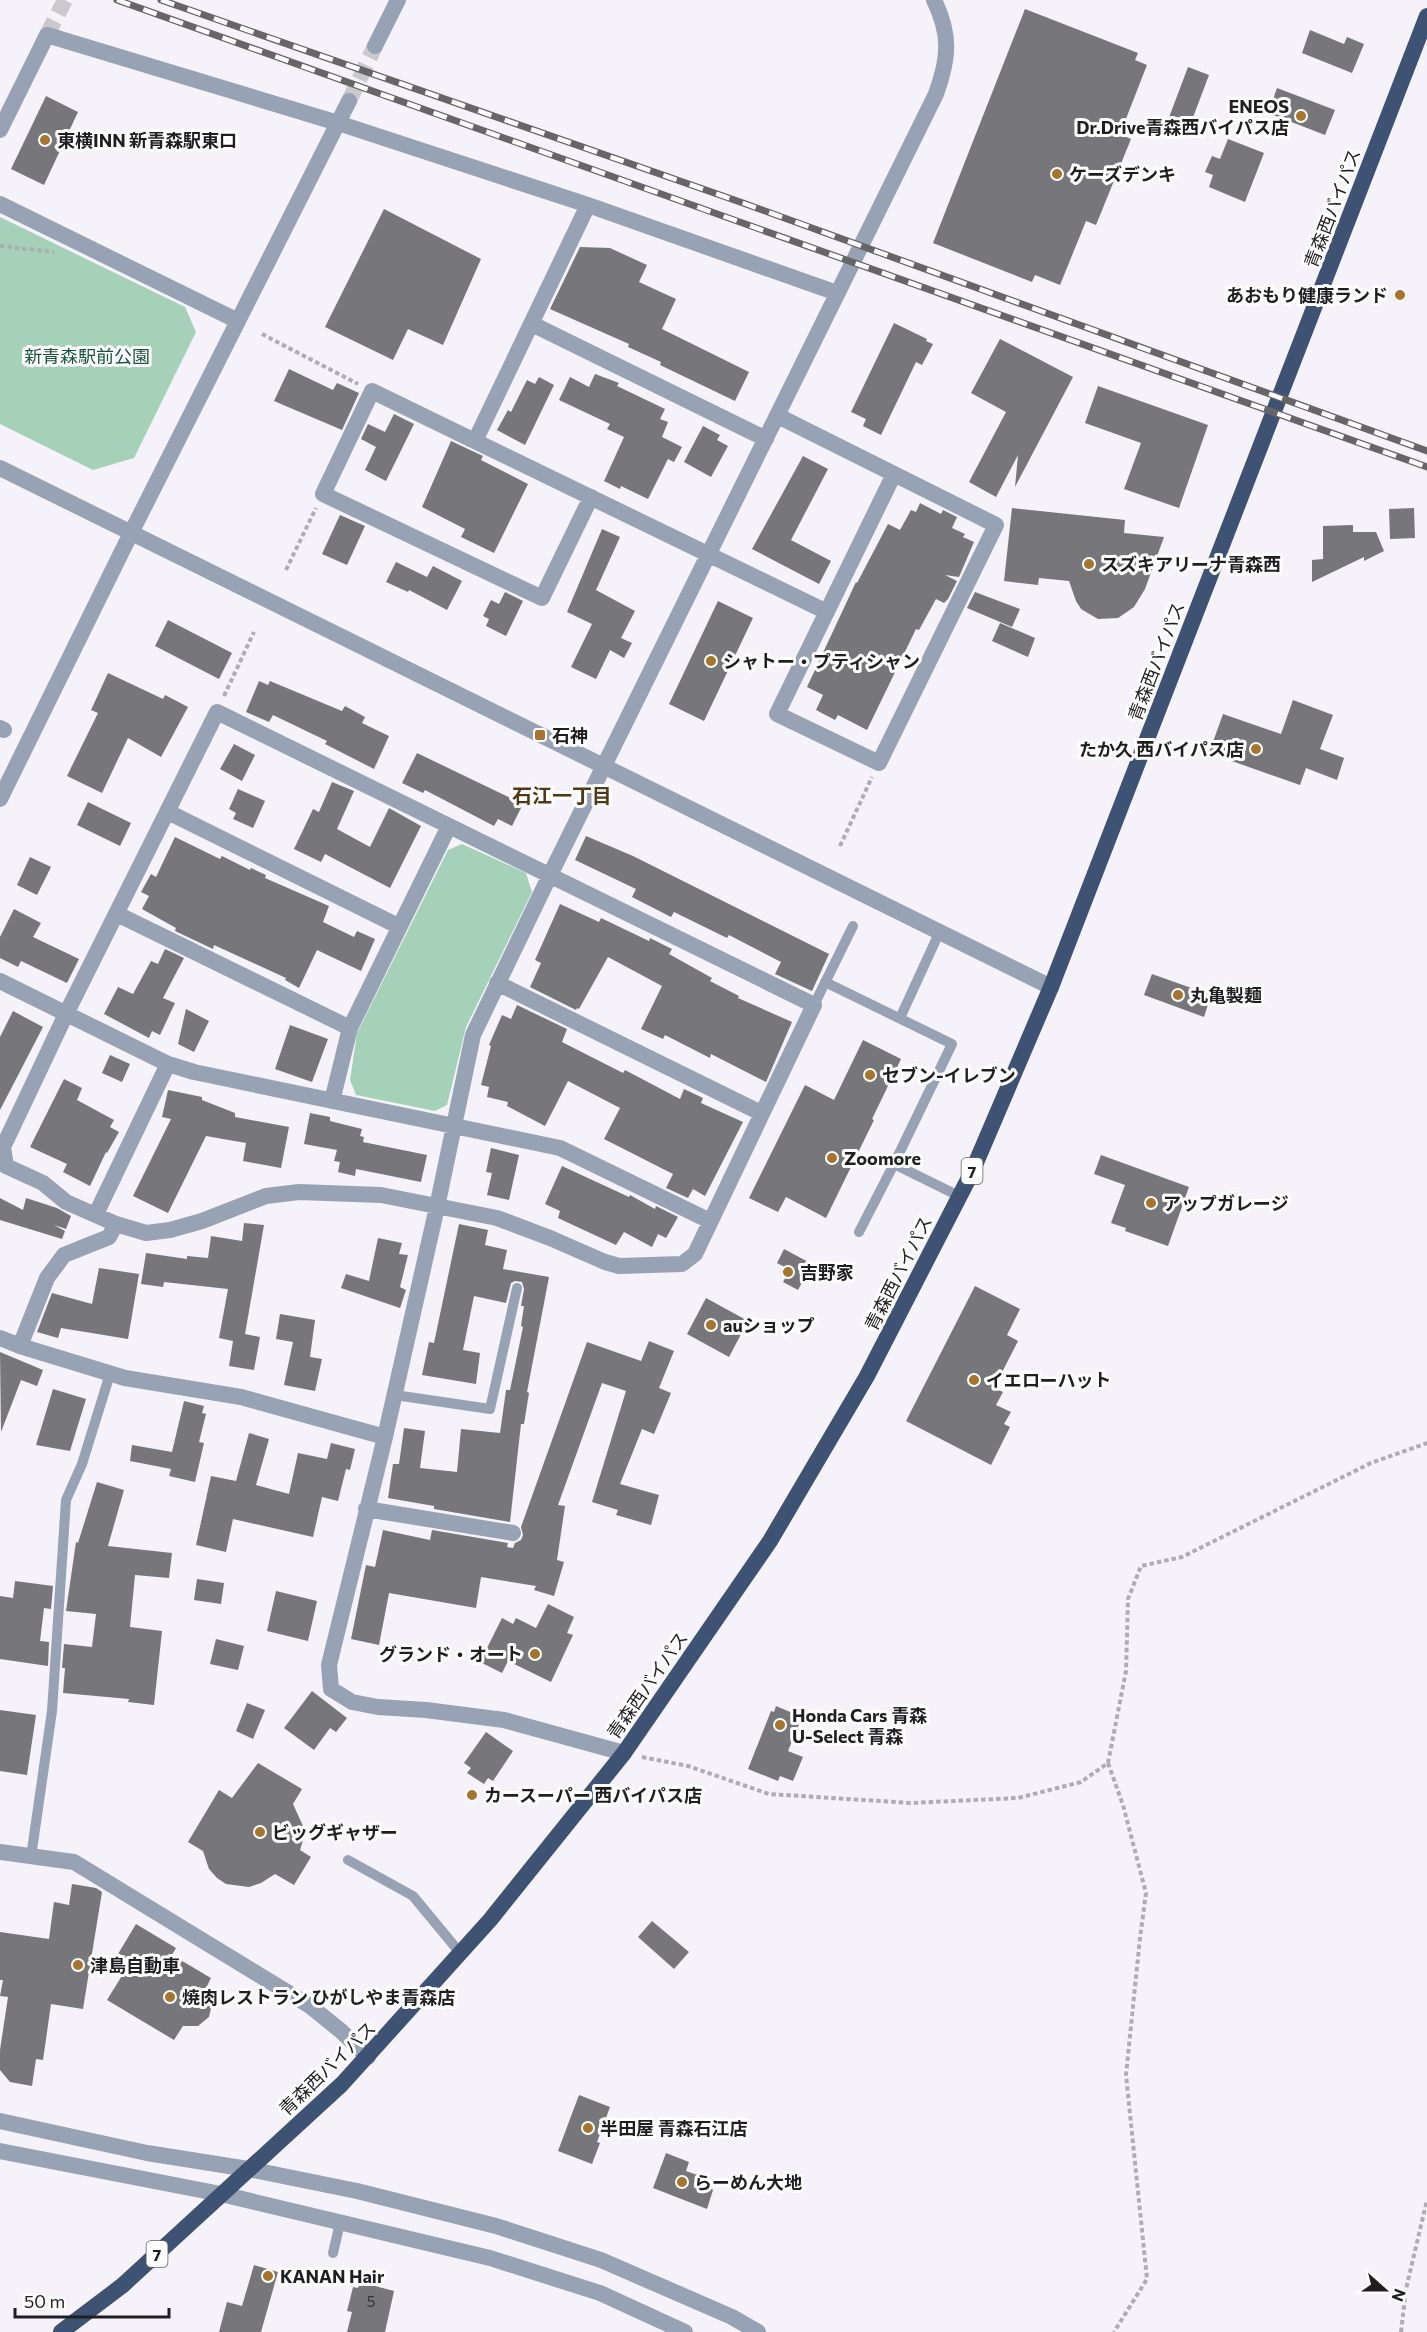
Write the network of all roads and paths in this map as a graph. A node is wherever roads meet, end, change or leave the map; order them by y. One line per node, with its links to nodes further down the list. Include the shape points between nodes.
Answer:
1 (398, 0): 4 (street)
2 (933, 0): 12 (street, via 942,18 946,67)
3 (1427, 16): 44 (highway, 青森西バイパス / 7)
4 (375, 46)
5 (349, 101): 6 (street)
6 (338, 123): 7 (street, via 47,35); 9 (street); 13 (street)
7 (0, 130)
8 (0, 204): 10 (street)
9 (588, 205): 12 (street); 14 (street)
10 (62, 235): 11 (path, via 55,252); 13 (street)
11 (0, 246)
12 (837, 293): 17 (street)
13 (238, 321): 24 (street)
14 (532, 324): 18 (street); 19 (street)
15 (262, 334): 16 (path)
16 (372, 391): 19 (street); 22 (street)
17 (778, 416): 18 (street); 21 (street)
18 (766, 439): 25 (street)
19 (475, 441): 23 (street)
20 (0, 468): 24 (street)
21 (894, 474): 27 (street); 30 (street, via 996,525)
22 (323, 494): 23 (street, via 542,598); 26 (path)
23 (591, 497): 25 (street)
24 (131, 533): 31 (street); 32 (street)
25 (708, 554): 27 (street); 31 (street)
26 (286, 570)
27 (827, 612): 30 (street, via 777,714)
28 (254, 632): 29 (path)
29 (217, 712): 33 (street); 34 (street)
30 (879, 763): 35 (path)
31 (605, 765): 36 (street); 40 (street)
32 (0, 799)
33 (168, 812): 37 (street); 38 (street)
34 (449, 826): 36 (street); 38 (street)
35 (840, 846)
36 (550, 875): 42 (street); 45 (street)
37 (117, 914): 46 (street); 48 (street)
38 (398, 926): 48 (street)
39 (853, 926): 43 (lane)
40 (940, 931): 44 (street); 47 (lane)
41 (0, 981): 46 (street)
42 (497, 982): 51 (street); 52 (street, via 472,1035)
43 (825, 982): 45 (lane); 47 (lane)
44 (1052, 987): 54 (highway, 青森西バイパス / 7)
45 (814, 1005): 51 (street)
46 (66, 1014): 49 (street); 56 (street, via 3,1147 6,1166 42,1183 66,1202)
47 (900, 1018): 53 (lane, via 952,1044)
48 (350, 1028): 50 (street)
49 (168, 1064): 50 (street); 56 (street)
50 (332, 1101): 52 (street)
51 (761, 1113): 57 (street)
52 (453, 1125): 55 (street); 57 (street, via 560,1148)
53 (894, 1164): 54 (lane); 59 (lane)
54 (960, 1196): 69 (highway, 青森西バイパス / 7, via 867,1376 770,1541)
55 (437, 1207): 57 (street, via 497,1218 619,1266 682,1264 694,1254); 58 (street, via 381,1195 299,1192 266,1196 170,1230 146,1233); 64 (street)
56 (96, 1214): 58 (street)
57 (710, 1221)
58 (116, 1224): 62 (street, via 109,1238 64,1255 46,1278)
59 (859, 1232)
60 (517, 1288): 64 (lane, via 490,1408)
61 (0, 1338): 62 (street)
62 (20, 1346): 63 (street)
63 (110, 1374): 65 (street, via 241,1397); 72 (lane, via 82,1464 66,1500 52,1711)
64 (395, 1395): 65 (street)
65 (385, 1437): 67 (street)
66 (1427, 1443): 70 (path, via 1371,1463 1182,1557 1141,1566 1128,1599 1126,1671)
67 (366, 1509): 68 (street); 69 (street, via 329,1665 332,1689 352,1702 504,1720)
68 (513, 1533)
69 (624, 1754): 70 (path, via 688,1766 768,1794 911,1803 1018,1798 1081,1782); 74 (highway, 青森西バイパス / 7)
70 (1108, 1763): 86 (path, via 1146,1893 1126,2075 1147,2279)
71 (0, 1852): 72 (street)
72 (31, 1857): 75 (street, via 75,1862 310,2006)
73 (348, 1860): 74 (lane, via 413,1896)
74 (461, 1954): 75 (highway, 青森西バイパス / 7)
75 (368, 2057): 78 (highway, 青森西バイパス / 7)
76 (0, 2121): 78 (street, via 147,2153)
77 (0, 2151): 79 (street)
78 (248, 2169): 79 (highway, 青森西バイパス / 7); 85 (street, via 461,2217 580,2253 670,2288)
79 (221, 2194): 81 (street); 83 (highway, 青森西バイパス / 7, via 123,2286)
80 (1427, 2200): 87 (path, via 1406,2289)
81 (340, 2223): 82 (lane); 84 (street, via 490,2258 600,2294)
82 (333, 2253)
83 (61, 2332)
84 (685, 2332)
85 (758, 2332)
86 (1114, 2332)
87 (1401, 2332)

